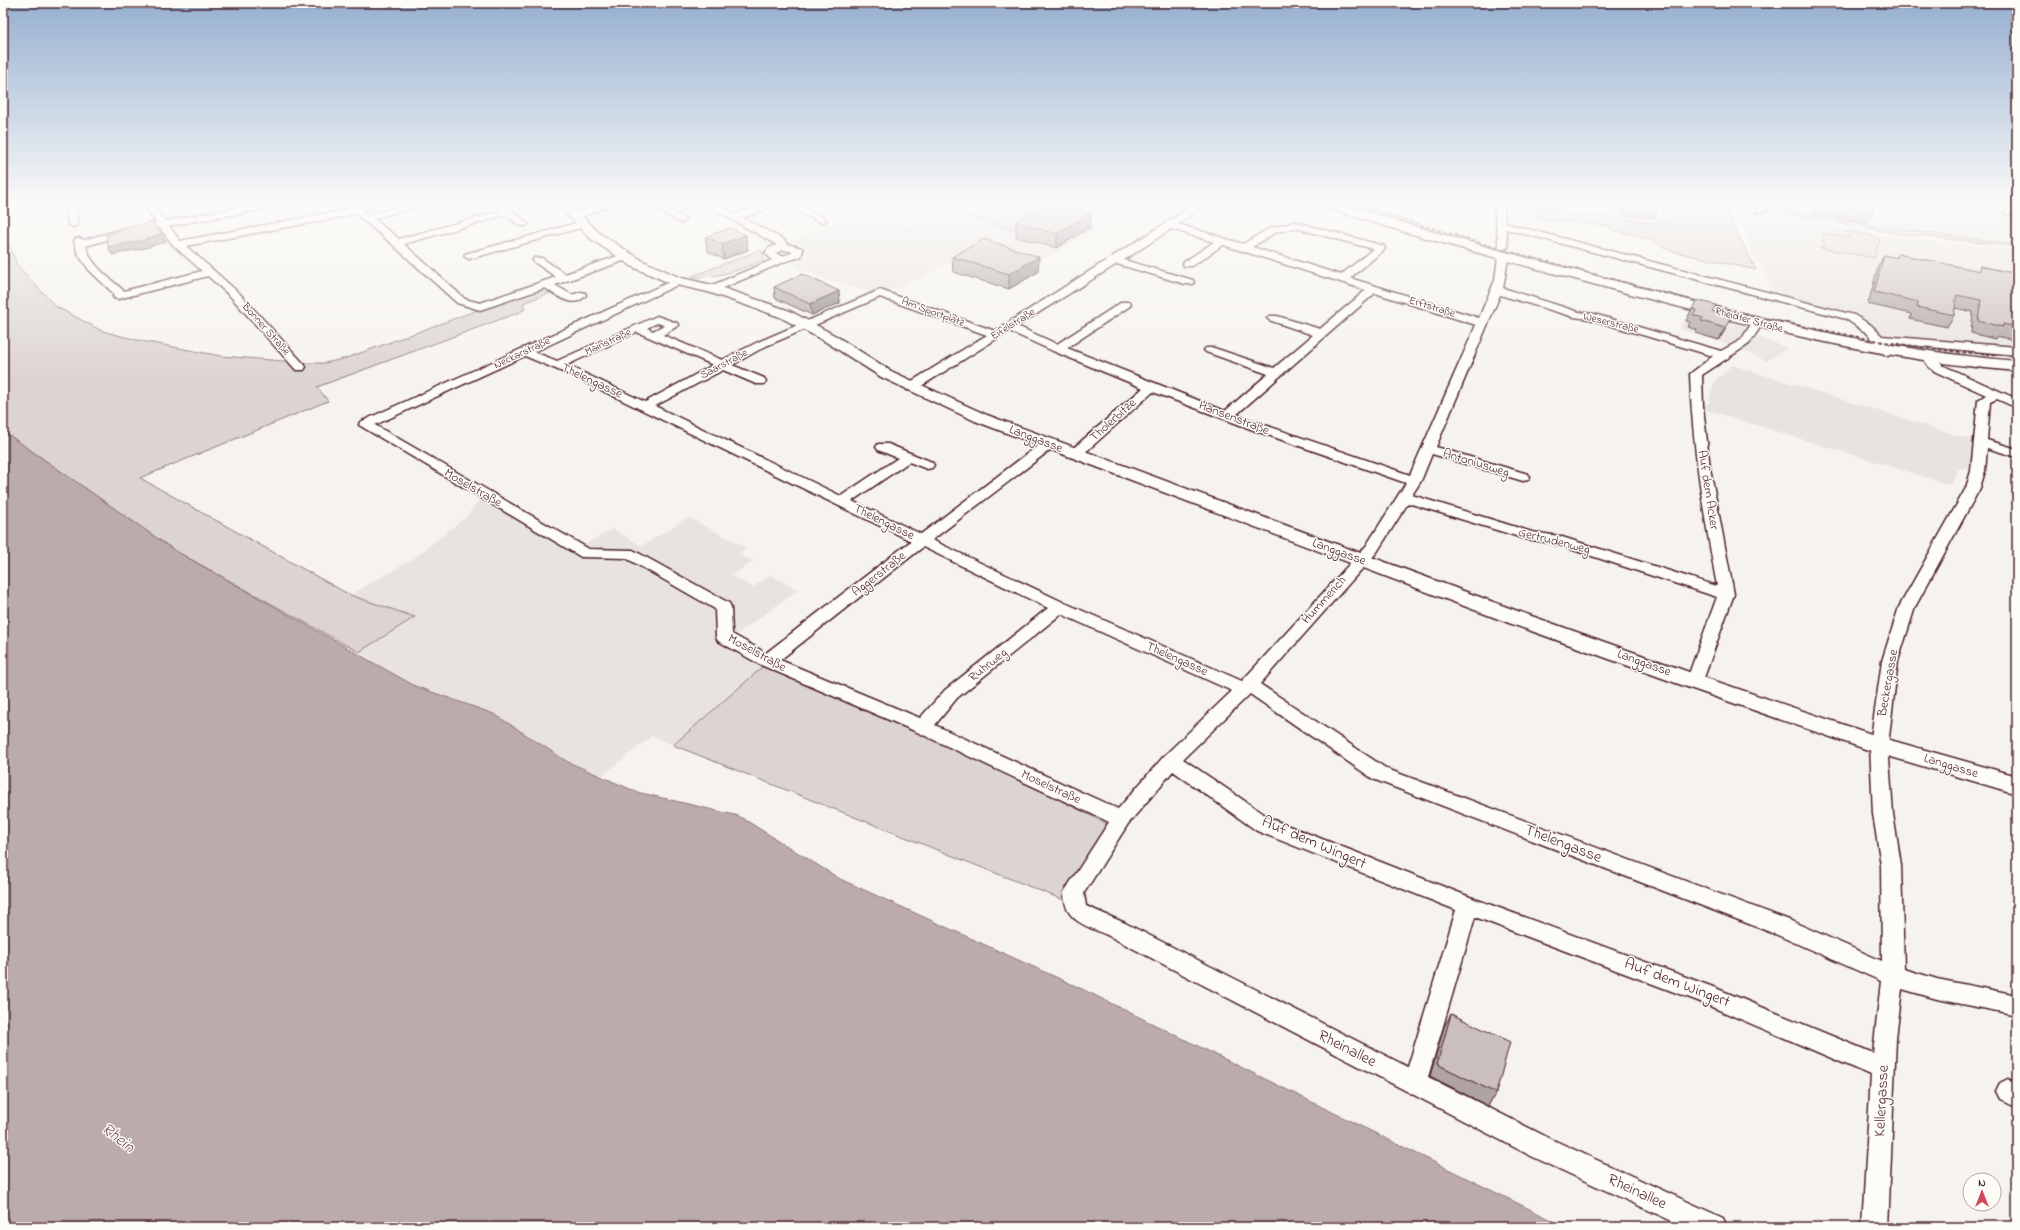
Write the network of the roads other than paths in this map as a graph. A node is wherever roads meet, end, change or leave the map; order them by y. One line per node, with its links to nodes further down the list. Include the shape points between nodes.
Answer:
1 (89, 262): 15 (street, via 120,295)
2 (200, 262): 15 (street, Bonner Straße)
3 (418, 262): 20 (street, via 461,301 480,307)
4 (541, 262): 16 (street)
5 (609, 262): 16 (street)
6 (636, 262): 18 (street, Langgasse)
7 (774, 262): 21 (street)
8 (1110, 262): 30 (street, Eifelstraße)
9 (1122, 262): 19 (street)
10 (1290, 262): 17 (street, Erftstraße)
11 (1362, 262): 17 (street)
12 (1502, 262): 23 (street, Hummerich)
13 (1541, 262): 28 (main road, Rheidter Straße)
14 (1643, 262): 35 (street, via 1850,317)
15 (211, 272): 46 (street, Bonner Straße)
16 (564, 278): 20 (street)
17 (1342, 279): 22 (street, Erftstraße)
18 (678, 281): 21 (street, Langgasse); 39 (street, Neckarstraße)
19 (1189, 282)
20 (546, 284): 24 (street, via 571,299)
21 (712, 289): 29 (street, Langgasse, via 785,314)
22 (1373, 289): 27 (street, Erftstraße); 32 (street)
23 (1496, 290): 27 (street, Hummerich); 41 (street, Weserstraße)
24 (581, 295)
25 (1126, 304): 36 (street)
26 (1273, 318): 32 (street)
27 (1483, 323): 59 (street, Hummerich)
28 (1757, 323): 40 (main road, Rheidter Straße); 41 (street, Auf dem Acker, via 1745,342)
29 (804, 326): 34 (street, Am Sportplatz, via 880,293); 43 (street, Saarstraße); 49 (street, Langgasse, via 831,339)
30 (1009, 327): 34 (street, Eifelstraße); 36 (street, Hansenstraße)
31 (637, 328): 33 (street, Mainstraße); 33 (street, Mainstraße, via 657,319 673,325); 44 (street, Mainstraße)
32 (1322, 334): 47 (street)
33 (654, 335): 43 (street, Mainstraße)
34 (996, 335): 49 (street, Eifelstraße)
35 (1880, 339): 38 (street); 40 (street)
36 (1057, 349): 50 (street, Hansenstraße)
37 (1210, 350): 47 (street)
38 (2017, 351)
39 (525, 352): 44 (street, Thelengasse); 55 (street, Neckarstraße)
40 (1888, 352): 42 (main road, Rheidter Straße)
41 (1725, 356): 70 (street, Auf dem Acker, via 1696,374 1696,380 1703,468)
42 (1929, 358): 45 (main road, Rheidter Straße); 51 (street, via 1940,368)
43 (722, 364): 48 (street, Mainstraße); 53 (street, Saarstraße)
44 (558, 365): 53 (street, Thelengasse)
45 (2017, 366)
46 (300, 367)
47 (1276, 373): 54 (street)
48 (760, 381)
49 (911, 387): 57 (street, Langgasse)
50 (1151, 387): 54 (street, Hansenstraße); 61 (street, Tholerbitze)
51 (1997, 395): 52 (street); 56 (street, Beckergasse, via 1984,400)
52 (2017, 404)
53 (645, 407): 67 (street, Thelengasse)
54 (1228, 415): 65 (street, Hansenstraße, via 1313,448)
55 (365, 425): 72 (street, Moselstraße, via 586,554 628,553 723,607 724,636)
56 (1980, 442): 60 (street); 76 (street, Beckergasse, via 1978,471 1973,488 1907,607 1890,660)
57 (1049, 444): 61 (street, Langgasse); 68 (street, Aggerstraße)
58 (883, 447): 62 (street)
59 (1429, 449): 64 (street, Antoniusweg); 65 (street, Hummerich)
60 (2017, 453)
61 (1075, 454): 69 (street, Langgasse)
62 (908, 457): 63 (street); 67 (street)
63 (927, 465)
64 (1523, 477)
65 (1414, 481): 66 (street, Hummerich)
66 (1404, 497): 69 (street, Hummerich, via 1372,549); 70 (street, Gertrudenweg, via 1531,536 1561,541)
67 (842, 501): 68 (street, Thelengasse)
68 (922, 541): 71 (street, Thelengasse); 72 (street, Aggerstraße)
69 (1360, 560): 73 (street, Langgasse); 74 (street, Hummerich)
70 (1726, 594): 73 (street, Auf dem Acker)
71 (1059, 607): 74 (street, Thelengasse); 75 (street, Ruhrweg, via 951,694)
72 (767, 661): 75 (street, Moselstraße)
73 (1695, 682): 76 (street, Langgasse)
74 (1246, 687): 77 (street, Hummerich); 81 (street, Thelengasse, via 1380,774 1782,927)
75 (923, 727): 79 (street, Moselstraße)
76 (1879, 745): 78 (street, Langgasse); 81 (street, Beckergasse, via 1891,865)
77 (1172, 760): 79 (street, Hummerich); 80 (street, Auf dem Wingert, via 1264,825)
78 (2017, 785)
79 (1121, 819): 84 (street, Rheinallee, via 1074,892 1074,903 1079,912)
80 (1468, 905): 83 (street, Auf dem Wingert, via 1705,994); 84 (street)
81 (1893, 976): 82 (street, Thelengasse, via 1937,989); 83 (street, Kellergasse)
82 (2017, 1005)
83 (1884, 1069): 86 (street, Kellergasse)
84 (1415, 1083): 85 (street, Rheinallee, via 1540,1147)
85 (1714, 1227)
86 (1875, 1227)

